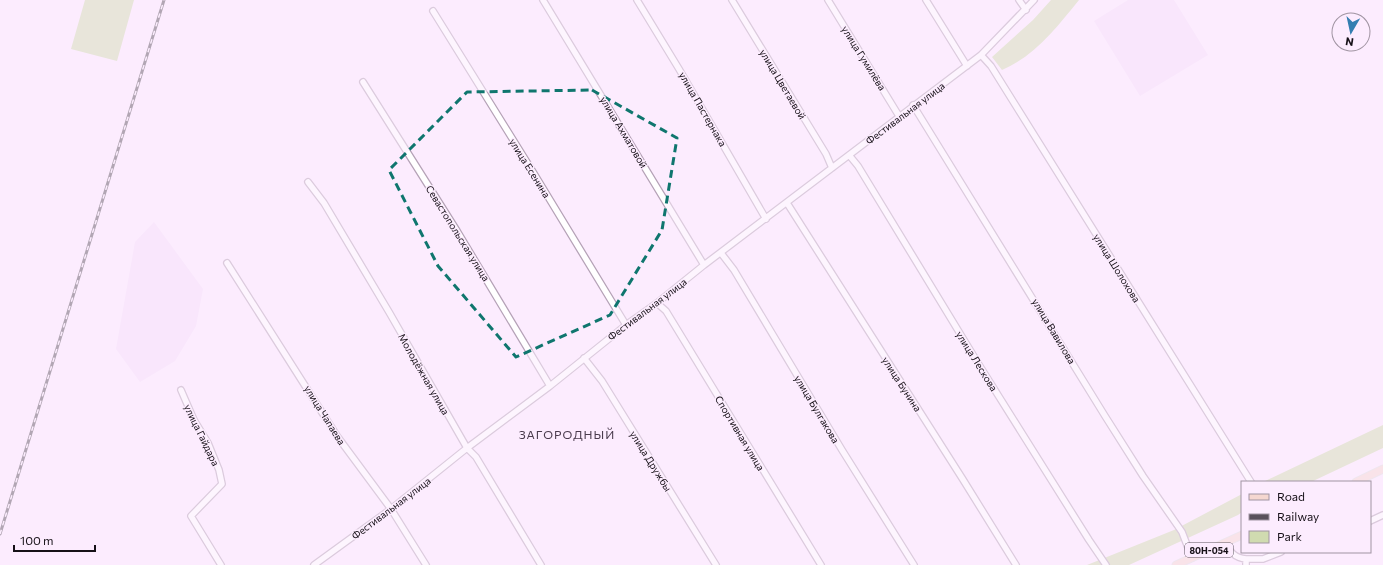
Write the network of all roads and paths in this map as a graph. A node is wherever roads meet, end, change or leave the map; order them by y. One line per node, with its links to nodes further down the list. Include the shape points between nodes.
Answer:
1 (542, 0): 22 (street, улица Ахматовой)
2 (637, 0): 19 (street, улица Пастернака)
3 (732, 0): 16 (street, улица Цветаевой, via 826,154)
4 (828, 0): 14 (street, улица Гумилёва)
5 (926, 0): 11 (street)
6 (1019, 0): 8 (street)
7 (1034, 0): 8 (street, Фестивальная улица)
8 (1026, 10): 10 (street, Фестивальная улица)
9 (432, 12): 24 (street, улица Есенина)
10 (981, 55): 11 (street, Фестивальная улица); 30 (street, улица Шолохова, via 991,66)
11 (967, 66): 13 (street, Фестивальная улица)
12 (363, 82): 26 (street, Севастопольская улица)
13 (914, 105): 14 (street, Фестивальная улица); 38 (street, улица Вавилова, via 1143,476 1182,532)
14 (899, 116): 15 (street, Фестивальная улица)
15 (849, 155): 16 (street, Фестивальная улица); 48 (street, улица Лескова)
16 (832, 168): 18 (street, Фестивальная улица)
17 (308, 182): 28 (street, Молодёжная улица, via 324,203)
18 (786, 203): 19 (street, Фестивальная улица); 47 (street, улица Бунина)
19 (766, 219): 20 (street, Фестивальная улица)
20 (720, 253): 22 (street, Фестивальная улица); 46 (street, улица Булгакова, via 734,270)
21 (227, 263): 32 (street, улица Чапаева, via 337,436)
22 (704, 265): 23 (street, Фестивальная улица)
23 (658, 304): 24 (street, Фестивальная улица); 45 (street, Спортивная улица, via 666,311)
24 (626, 325): 25 (street, Фестивальная улица)
25 (584, 358): 26 (street, Фестивальная улица); 44 (street, улица Дружбы, via 606,388)
26 (550, 386): 28 (street, Фестивальная улица)
27 (181, 390): 40 (street, улица Гайдара, via 219,470 222,484 191,516)
28 (467, 448): 32 (street, Фестивальная улица); 43 (street, Молодёжная улица, via 476,457)
29 (1383, 469): 31 (main road)
30 (1250, 481)
31 (1358, 481)
32 (391, 510): 41 (street, Фестивальная улица); 42 (street, улица Чапаева)
33 (1383, 515): 34 (street)
34 (1371, 521)
35 (1241, 535): 36 (main road, 80Н-054)
36 (1225, 543): 38 (main road, 80Н-054); 39 (street, via 1231,553)
37 (1278, 553): 39 (street)
38 (1192, 558): 49 (main road, 80Н-054)
39 (1246, 562)
40 (221, 565)
41 (314, 565)
42 (426, 565)
43 (541, 565)
44 (716, 565)
45 (821, 565)
46 (914, 565)
47 (1016, 565)
48 (1106, 565)
49 (1176, 565)

